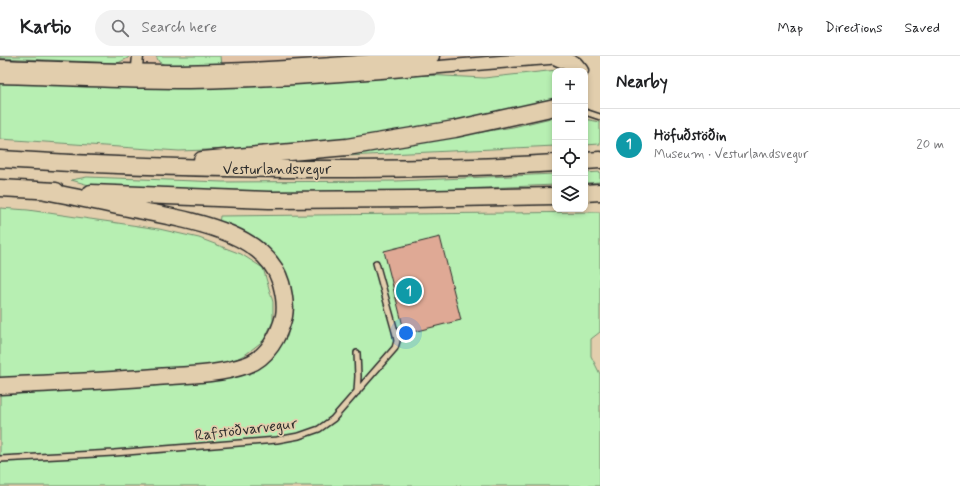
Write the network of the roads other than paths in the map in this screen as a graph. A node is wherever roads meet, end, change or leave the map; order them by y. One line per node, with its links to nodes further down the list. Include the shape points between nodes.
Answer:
1 (138, 56): 11 (street)
2 (433, 56): 5 (street)
3 (587, 56): 9 (highway)
4 (554, 57): 6 (street); 8 (highway)
5 (368, 59): 10 (lane); 11 (street)
6 (495, 59): 10 (street)
7 (0, 66): 11 (street)
8 (578, 68)
9 (582, 68)
10 (370, 74): 11 (street, via 226,82)
11 (136, 76): 12 (street)
12 (0, 77)
13 (552, 108): 20 (highway, via 455,130 347,147)
14 (588, 113): 15 (lane)
15 (600, 117)
16 (0, 159): 20 (highway, Vesturlandsvegur)
17 (600, 160): 18 (highway)
18 (588, 161)
19 (552, 163): 20 (highway, Vesturlandsvegur, via 415,169)
20 (120, 166)
21 (0, 188): 22 (highway, Vesturlandsvegur)
22 (45, 191): 25 (highway, Vesturlandsvegur, via 269,200); 30 (highway, via 207,226 237,236 258,250 273,266 285,296 284,315 277,337 264,355 248,365 201,373)
23 (600, 192): 24 (highway)
24 (588, 193)
25 (552, 196)
26 (588, 196): 27 (highway)
27 (600, 197)
28 (376, 263): 31 (lane, Rafstöðvarvegur, via 396,341 390,355)
29 (356, 353): 31 (lane)
30 (0, 386)
31 (358, 392): 32 (lane, Rafstöðvarvegur, via 320,429 299,436 122,453)
32 (0, 459)

